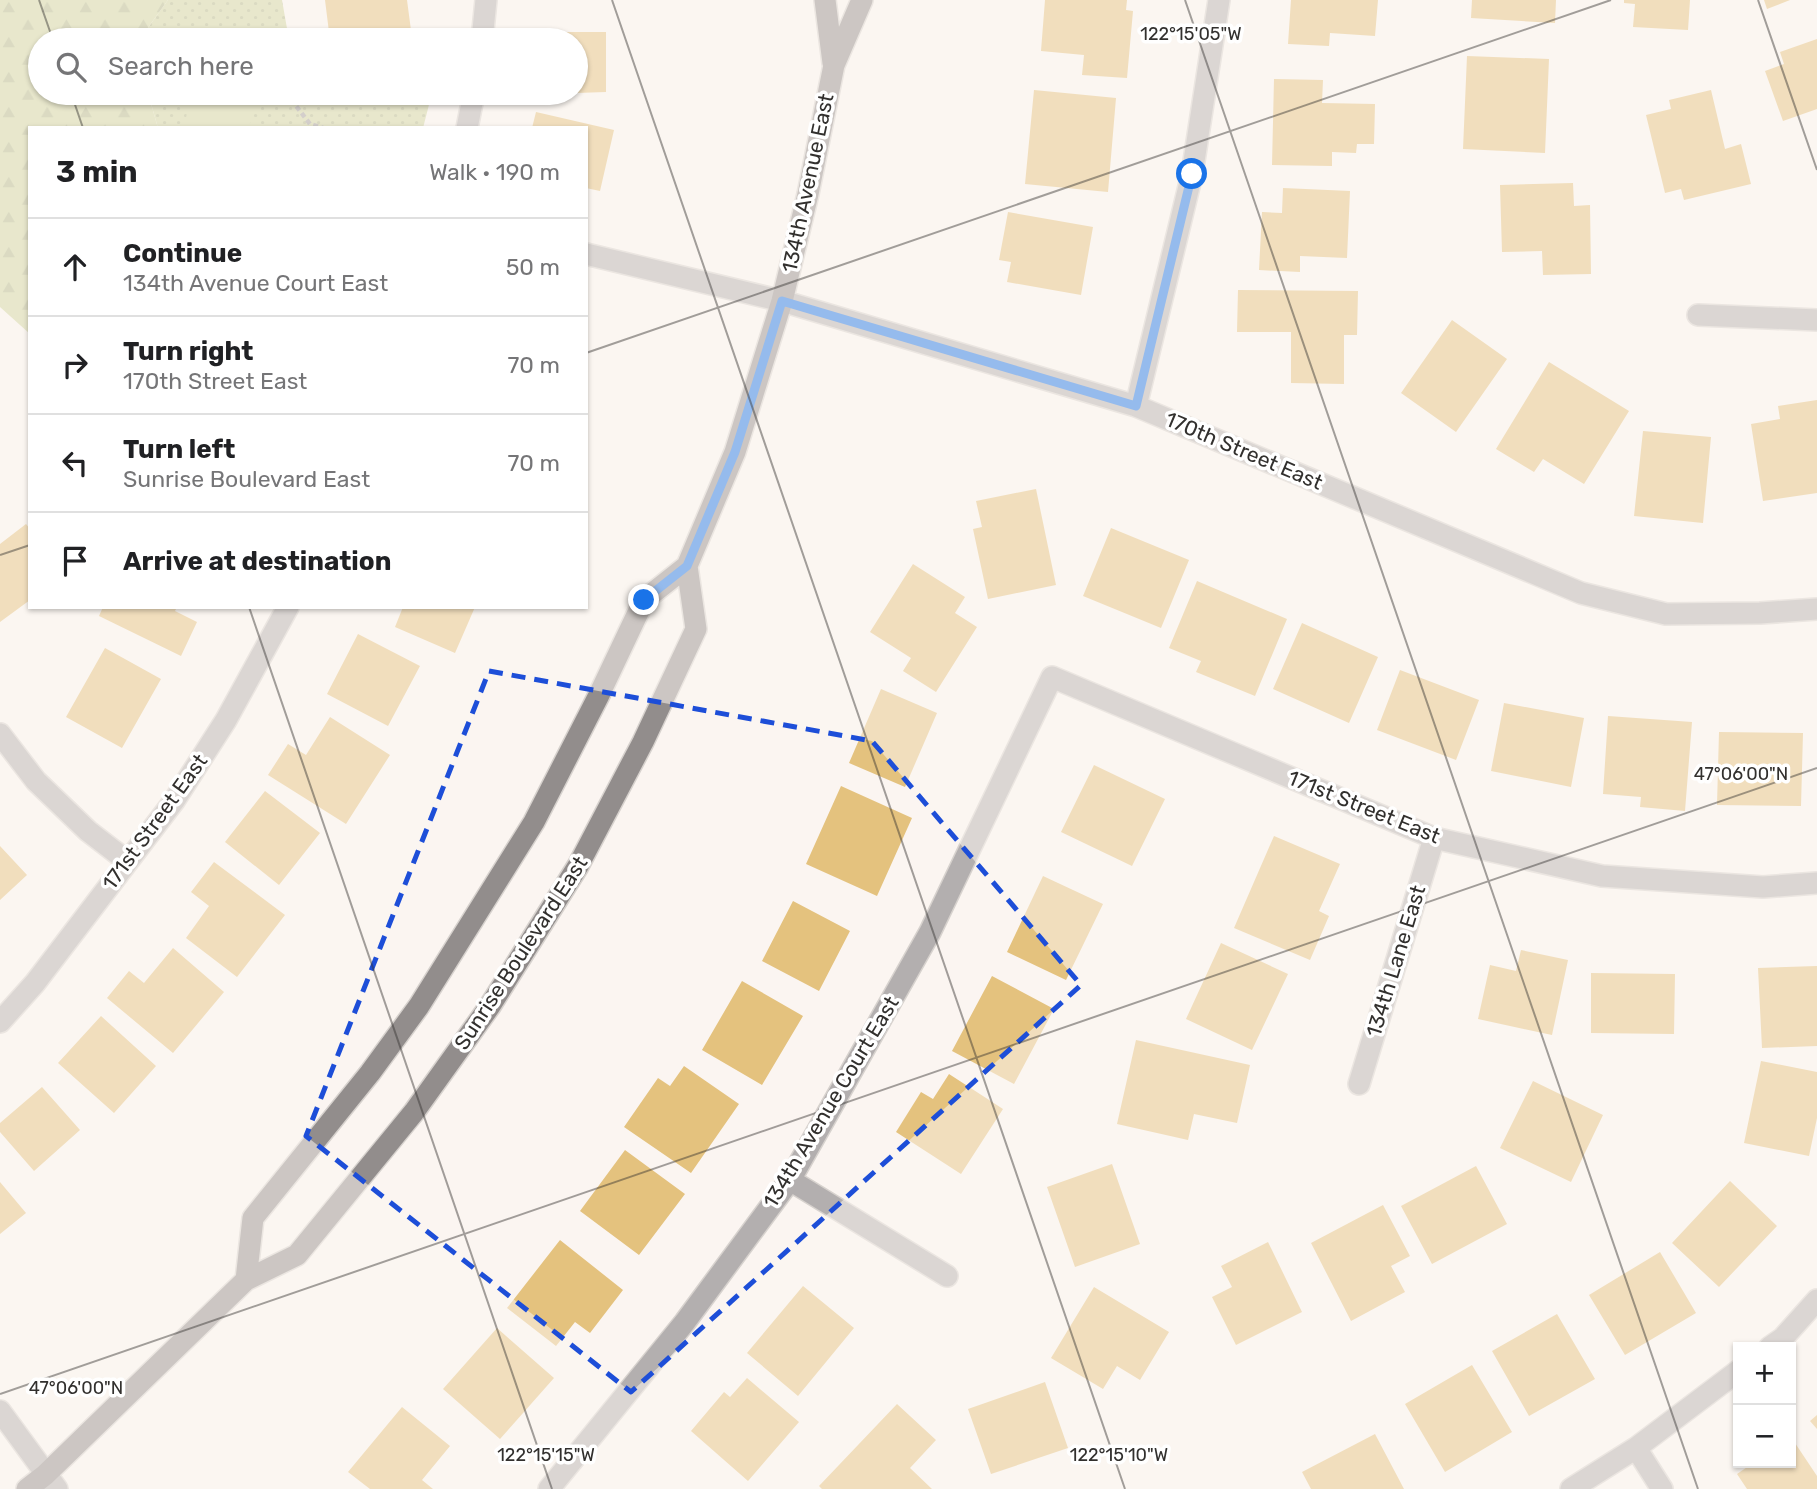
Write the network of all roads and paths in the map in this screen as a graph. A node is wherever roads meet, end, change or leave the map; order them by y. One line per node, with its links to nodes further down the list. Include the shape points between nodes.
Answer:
1 (486, 0): 5 (street)
2 (825, 0): 6 (street, 134th Avenue East)
3 (862, 0): 6 (street, 134th Avenue East)
4 (1219, 0): 15 (street, via 1192,174)
5 (483, 28)
6 (834, 65): 12 (street, 134th Avenue East)
7 (294, 105): 9 (path)
8 (472, 105): 10 (street)
9 (308, 126)
10 (467, 126)
11 (588, 254): 12 (street, 170th Street East)
12 (782, 301): 15 (street, 170th Street East); 16 (street, via 735,452)
13 (1699, 315): 14 (street)
14 (1817, 320)
15 (1136, 406): 18 (street, 170th Street East, via 1581,593 1666,614)
16 (687, 566): 28 (street, via 644,600 534,822 419,1006 253,1218); 28 (street, Sunrise Boulevard East, via 696,629 578,866 490,1006 414,1112 297,1255)
17 (287, 609): 22 (street, 171st Street East, via 226,720 174,801)
18 (1817, 609)
19 (1052, 677): 21 (street, 171st Street East); 26 (street, 134th Avenue Court East, via 930,932)
20 (0, 734): 22 (street, via 36,781)
21 (1434, 838): 23 (street, 171st Street East, via 1602,876 1763,887); 25 (street, 134th Lane East)
22 (127, 861): 24 (street, 171st Street East, via 35,983)
23 (1817, 883)
24 (0, 1021)
25 (1359, 1084)
26 (790, 1180): 27 (street); 36 (street, 134th Avenue Court East, via 685,1322)
27 (947, 1276)
28 (246, 1280): 34 (street, Sunrise Boulevard East)
29 (1817, 1300): 30 (street)
30 (1777, 1342)
31 (1733, 1375): 33 (street)
32 (0, 1411): 34 (street)
33 (1636, 1448): 37 (street); 38 (street)
34 (51, 1482): 35 (street, Sunrise Boulevard East)
35 (27, 1489)
36 (549, 1489)
37 (1571, 1489)
38 (1662, 1489)

